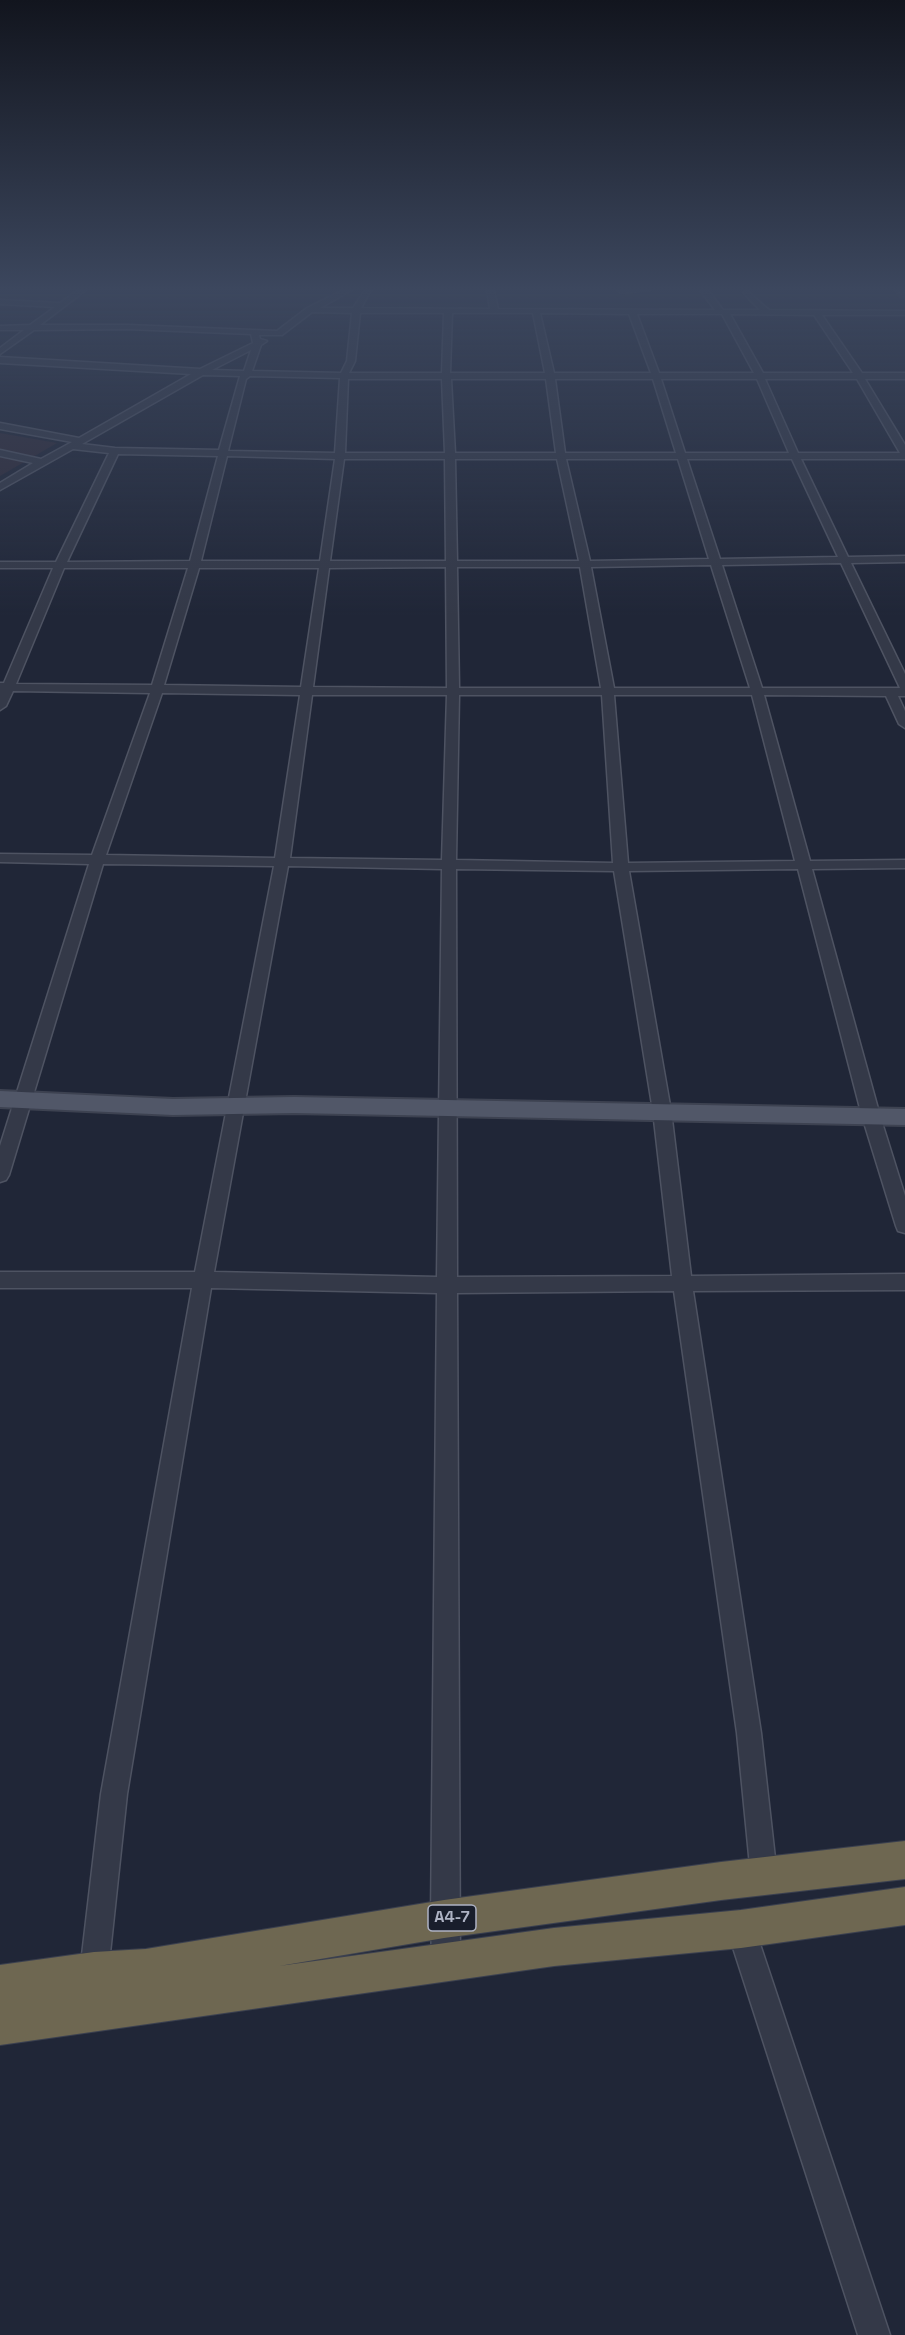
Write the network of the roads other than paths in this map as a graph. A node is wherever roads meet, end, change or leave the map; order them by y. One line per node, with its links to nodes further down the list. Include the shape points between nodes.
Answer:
1 (154, 399): 10 (street)
2 (236, 399): 13 (street)
3 (343, 399): 15 (street)
4 (447, 399): 16 (street)
5 (553, 399): 17 (street)
6 (663, 399): 18 (street)
7 (770, 399): 19 (street)
8 (873, 399): 14 (street)
9 (0, 426): 10 (street)
10 (76, 443): 11 (street); 20 (street)
11 (115, 451): 13 (street); 30 (street)
12 (0, 453): 20 (street)
13 (222, 453): 15 (street); 25 (street)
14 (905, 454): 19 (street)
15 (340, 456): 16 (street); 26 (street)
16 (450, 456): 17 (street); 27 (street)
17 (561, 456): 18 (street); 28 (street)
18 (681, 456): 19 (street); 24 (street)
19 (795, 456): 22 (street)
20 (42, 462): 21 (street)
21 (0, 487)
22 (846, 559): 23 (street); 24 (street); 32 (street)
23 (905, 559)
24 (716, 560): 28 (street); 37 (street)
25 (195, 564): 26 (street); 30 (street); 33 (street)
26 (326, 564): 27 (street); 35 (street)
27 (450, 564): 28 (street); 34 (street)
28 (585, 564): 36 (street)
29 (0, 565): 30 (street)
30 (60, 565): 31 (street)
31 (4, 687): 33 (street); 40 (street)
32 (905, 687)
33 (157, 689): 35 (street); 43 (street)
34 (453, 690): 35 (street); 36 (street); 45 (street)
35 (307, 691): 44 (street)
36 (608, 691): 37 (street); 47 (street)
37 (757, 691): 38 (street); 48 (street)
38 (890, 692): 39 (street); 41 (street)
39 (905, 692)
40 (0, 706)
41 (905, 724)
42 (0, 858): 43 (street)
43 (97, 860): 44 (street); 50 (street)
44 (282, 862): 45 (street); 51 (street)
45 (449, 863): 47 (street); 52 (street)
46 (905, 864): 48 (street)
47 (621, 867): 48 (street); 53 (street)
48 (806, 867): 54 (street)
49 (0, 1099): 50 (main road)
50 (24, 1100): 51 (main road, via 173,1107); 56 (street)
51 (236, 1105): 52 (main road); 59 (street)
52 (449, 1109): 53 (main road); 62 (street)
53 (662, 1111): 54 (main road); 60 (street)
54 (871, 1116): 55 (main road); 57 (street)
55 (905, 1117)
56 (0, 1175)
57 (905, 1226)
58 (0, 1280): 59 (street)
59 (203, 1280): 62 (street); 69 (street, via 114,1794)
60 (682, 1282): 61 (street); 62 (street); 64 (street, via 749,1733)
61 (905, 1282)
62 (447, 1285): 66 (street)
63 (905, 1860): 64 (highway, A4-7)
64 (764, 1876): 66 (highway, A4-7)
65 (905, 1906): 67 (highway, A4-7)
66 (444, 1919): 68 (street); 69 (highway, A4-7, via 146,1970)
67 (741, 1929): 68 (highway, A4-7); 72 (street)
68 (446, 1962): 71 (highway, A4-7)
69 (94, 1972): 70 (highway, A4-7)
70 (0, 1985)
71 (0, 2025)
72 (874, 2335)

